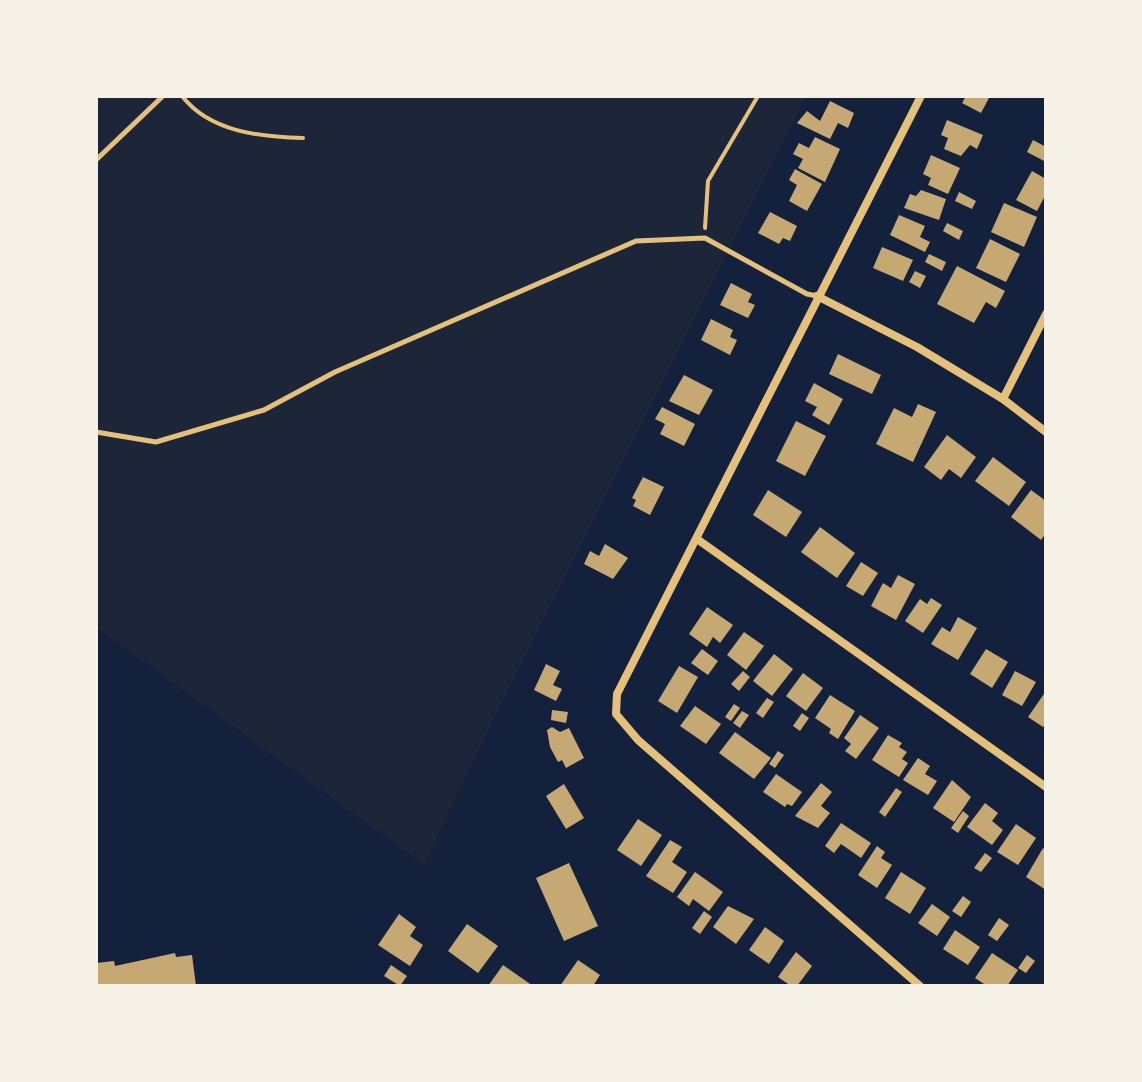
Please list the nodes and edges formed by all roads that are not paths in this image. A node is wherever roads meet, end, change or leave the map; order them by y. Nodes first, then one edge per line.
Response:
1 (163, 96) edge
2 (921, 96) edge
3 (96, 160) edge
4 (817, 296) junction
5 (1046, 314) edge
6 (1003, 399) junction
7 (96, 432) edge
8 (1046, 432) edge
9 (697, 539) junction
10 (1046, 787) edge
11 (920, 986) edge

1 - 3 lane
2 - 4 street
4 - 6 street
4 - 7 lane
4 - 9 street
5 - 6 street
6 - 8 street
9 - 10 street
9 - 11 street

